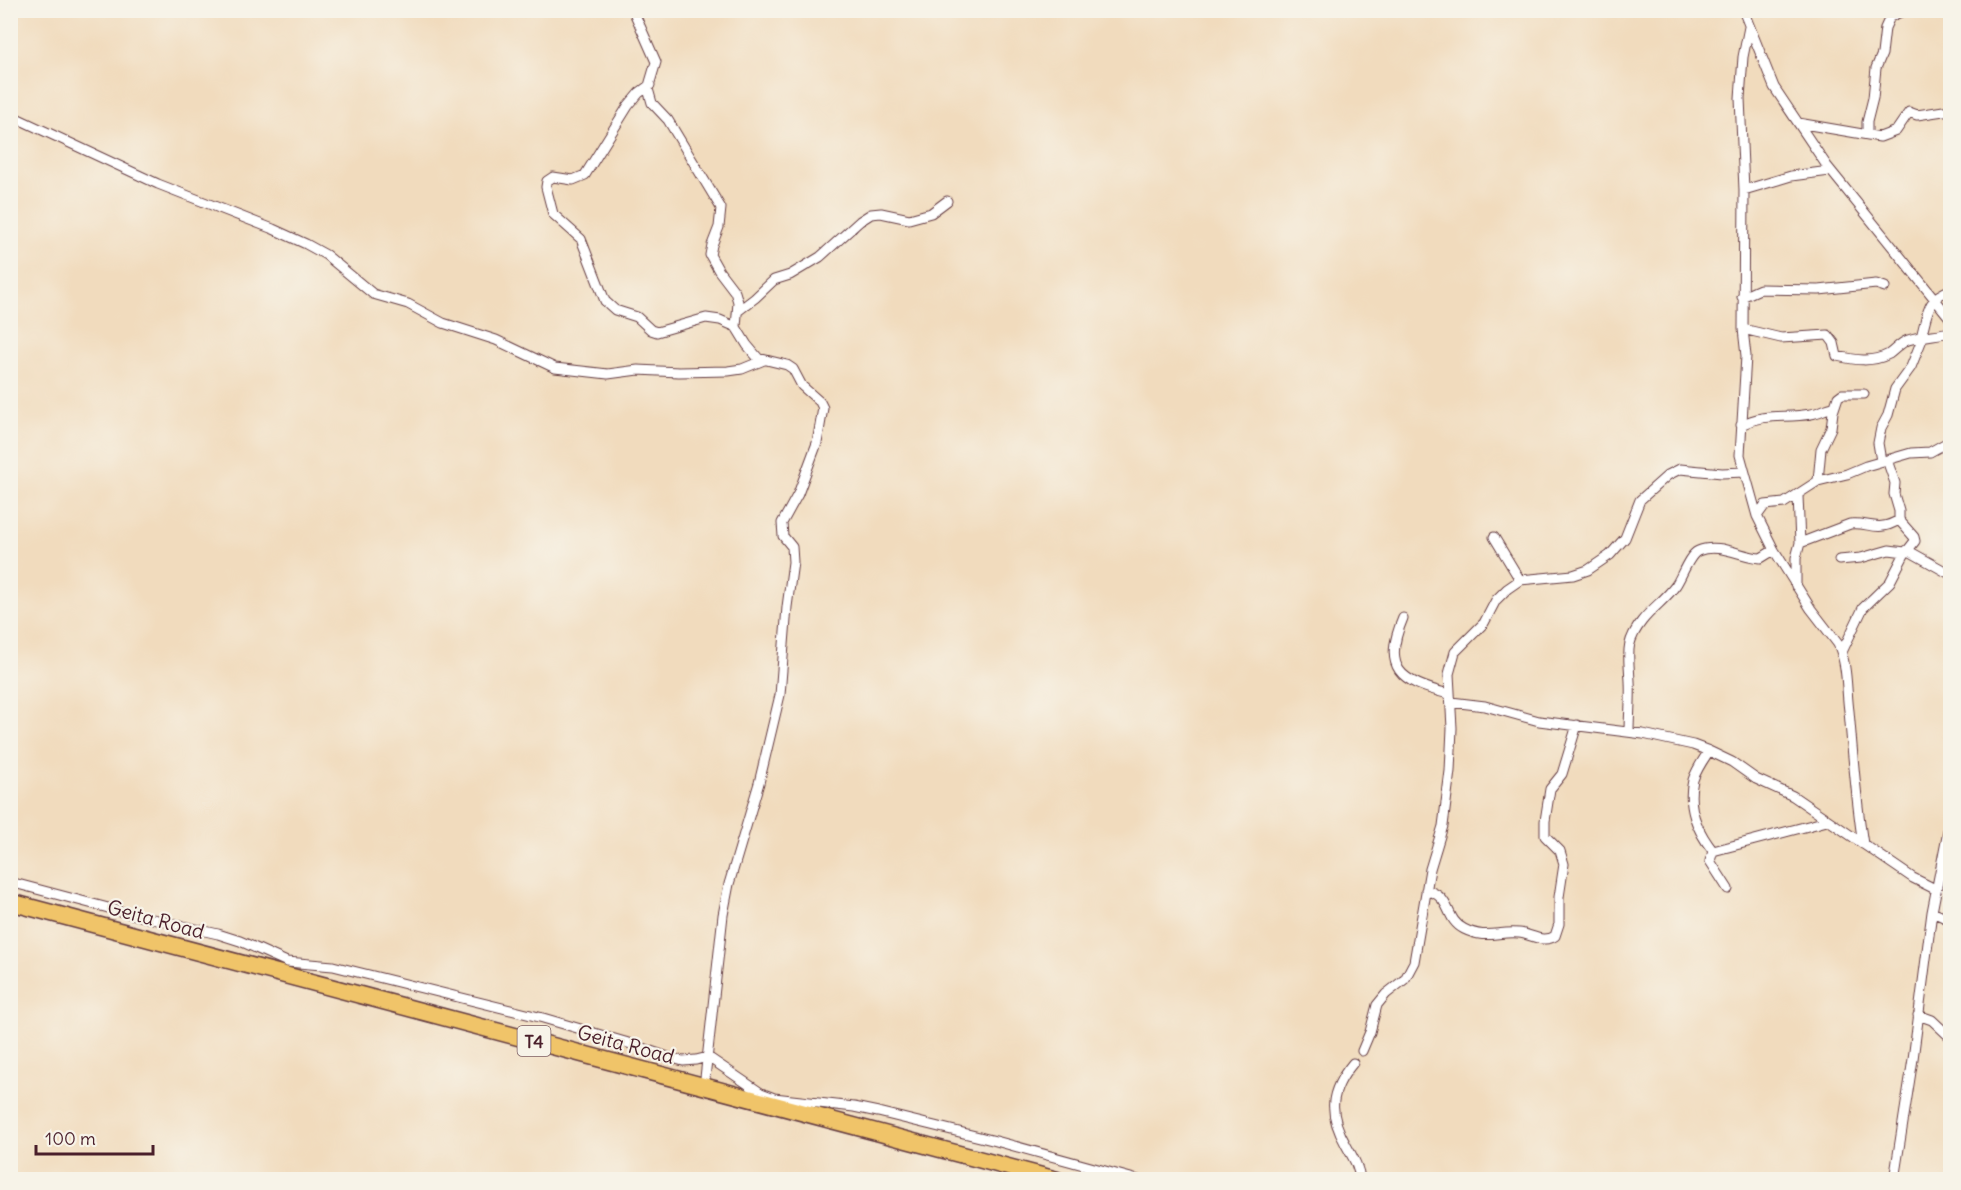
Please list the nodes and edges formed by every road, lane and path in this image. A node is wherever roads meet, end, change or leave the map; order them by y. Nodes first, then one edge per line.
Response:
1 (633, 10) edge
2 (1743, 10) edge
3 (1905, 10) edge
4 (1749, 27) junction
5 (650, 85) junction
6 (1950, 110) edge
7 (10, 115) edge
8 (1798, 123) junction
9 (1867, 134) junction
10 (1830, 171) junction
11 (1744, 190) junction
12 (947, 201) dead end
13 (1886, 287) dead end
14 (1950, 290) edge
15 (1743, 297) junction
16 (1934, 299) junction
17 (738, 311) junction
18 (1950, 318) edge
19 (736, 327) junction
20 (1743, 329) junction
21 (1950, 332) edge
22 (1922, 337) junction
23 (764, 360) junction
24 (1864, 394) dead end
25 (1834, 407) junction
26 (1741, 425) junction
27 (1950, 441) edge
28 (1884, 461) junction
29 (1744, 472) junction
30 (1818, 481) junction
31 (1798, 496) junction
32 (1757, 516) junction
33 (1899, 520) junction
34 (1494, 537) dead end
35 (1800, 543) junction
36 (1774, 550) junction
37 (1906, 551) junction
38 (1839, 560) dead end
39 (1950, 574) edge
40 (1520, 579) junction
41 (1797, 589) junction
42 (1402, 618) dead end
43 (1842, 652) junction
44 (1450, 698) junction
45 (1577, 725) junction
46 (1629, 732) junction
47 (1708, 751) junction
48 (1950, 820) edge
49 (1827, 821) junction
50 (1863, 844) junction
51 (1713, 851) junction
52 (10, 882) edge
53 (1728, 889) dead end
54 (1935, 889) junction
55 (1426, 890) junction
56 (10, 902) edge
57 (1932, 912) junction
58 (1950, 920) edge
59 (1918, 1015) junction
60 (1950, 1037) edge
61 (1362, 1051) dead end
62 (708, 1057) junction
63 (1353, 1063) dead end
64 (704, 1087) junction
65 (1057, 1179) edge
66 (1137, 1179) edge
67 (1360, 1179) edge
68 (1894, 1179) edge

1 - 5 street
2 - 4 street
3 - 9 street
4 - 8 street
4 - 11 street
5 - 17 street
5 - 19 street
6 - 9 street
7 - 23 street
8 - 9 street
8 - 10 street
10 - 11 street
10 - 16 street
11 - 15 street
12 - 17 street
13 - 15 street
14 - 16 street
15 - 20 street
16 - 18 street
16 - 22 street
17 - 19 street
19 - 23 street
20 - 22 street
20 - 26 street
21 - 22 street
22 - 28 street
23 - 62 street
24 - 25 street
25 - 26 street
25 - 30 street
26 - 29 street
27 - 28 street
28 - 30 street
28 - 33 street
29 - 32 street
29 - 40 street
30 - 31 street
31 - 32 street
31 - 35 street
32 - 36 street
33 - 35 street
33 - 37 street
34 - 40 street
35 - 41 street
36 - 41 street
36 - 46 street
37 - 38 street
37 - 39 street
37 - 43 street
40 - 44 street
41 - 43 street
42 - 44 street
43 - 50 street
44 - 45 street
44 - 55 street
45 - 46 street
45 - 55 street
46 - 47 street
47 - 49 street
47 - 51 street
48 - 54 street
49 - 50 street
49 - 51 street
50 - 54 street
51 - 53 street
52 - 62 street
54 - 57 street
55 - 61 street
56 - 64 highway, Geita Road / T4
57 - 58 street
57 - 59 street
59 - 60 street
59 - 68 street
62 - 64 street
62 - 66 street
63 - 67 street
64 - 65 highway, Geita Road / T4

